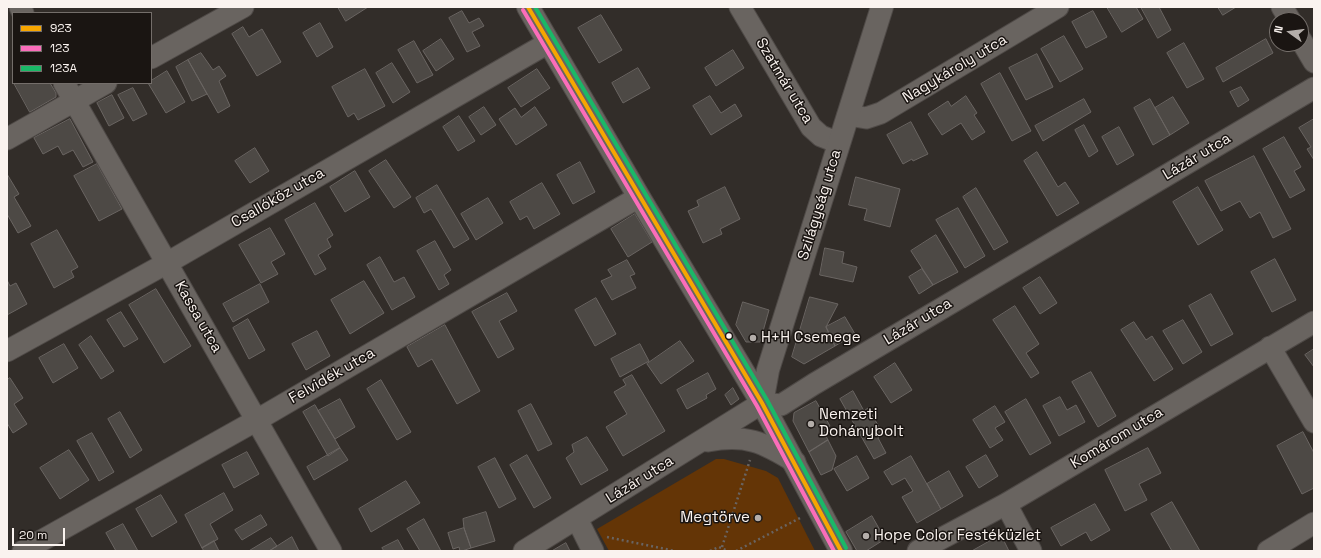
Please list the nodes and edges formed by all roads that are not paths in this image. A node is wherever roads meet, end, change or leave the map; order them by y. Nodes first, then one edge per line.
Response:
1 (243, 7) edge
2 (528, 7) edge
3 (740, 7) edge
4 (882, 7) edge
5 (1058, 7) edge
6 (548, 43) junction
7 (1308, 52) edge
8 (152, 57) edge
9 (1314, 62) edge
10 (102, 84) edge
11 (1314, 88) edge
12 (70, 92) edge
13 (848, 115) junction
14 (7, 139) edge
15 (839, 143) junction
16 (639, 198) junction
17 (167, 263) junction
18 (1314, 322) edge
19 (1270, 346) junction
20 (7, 351) edge
21 (773, 353) junction
22 (738, 362) junction
23 (762, 403) junction
24 (257, 420) junction
25 (1314, 422) edge
26 (702, 442) junction
27 (794, 462) junction
28 (1006, 504) junction
29 (577, 519) junction
30 (1314, 523) edge
31 (598, 544) edge
32 (23, 551) edge
33 (331, 551) edge
34 (524, 551) edge
35 (841, 551) edge
36 (918, 551) edge
37 (1031, 551) edge
38 (1268, 551) edge

1 - 8 street
2 - 6 street
3 - 15 street, Szatmár utca
4 - 13 street, Szilágyság utca
5 - 13 street, Nagykároly utca
6 - 16 street
6 - 17 street, Csallóköz utca
7 - 9 street
10 - 12 street
11 - 23 street, Lázár utca
12 - 14 street
12 - 17 street, Kassa utca
13 - 15 street, Szilágyság utca
15 - 21 street, Szilágyság utca
16 - 22 street
16 - 24 street, Felvidék utca
17 - 20 street, Csallóköz utca
17 - 24 street, Kassa utca
18 - 19 street, Komárom utca
19 - 25 street
19 - 28 street, Komárom utca
21 - 22 street
21 - 23 street, Szilágyság utca
22 - 23 street
23 - 26 street, Lázár utca
23 - 27 street
24 - 32 street, Felvidék utca
24 - 33 street, Kassa utca
26 - 27 street
26 - 29 street, Lázár utca
27 - 35 street
28 - 36 street, Komárom utca
28 - 37 street
29 - 31 street
29 - 34 street, Lázár utca
30 - 38 street

